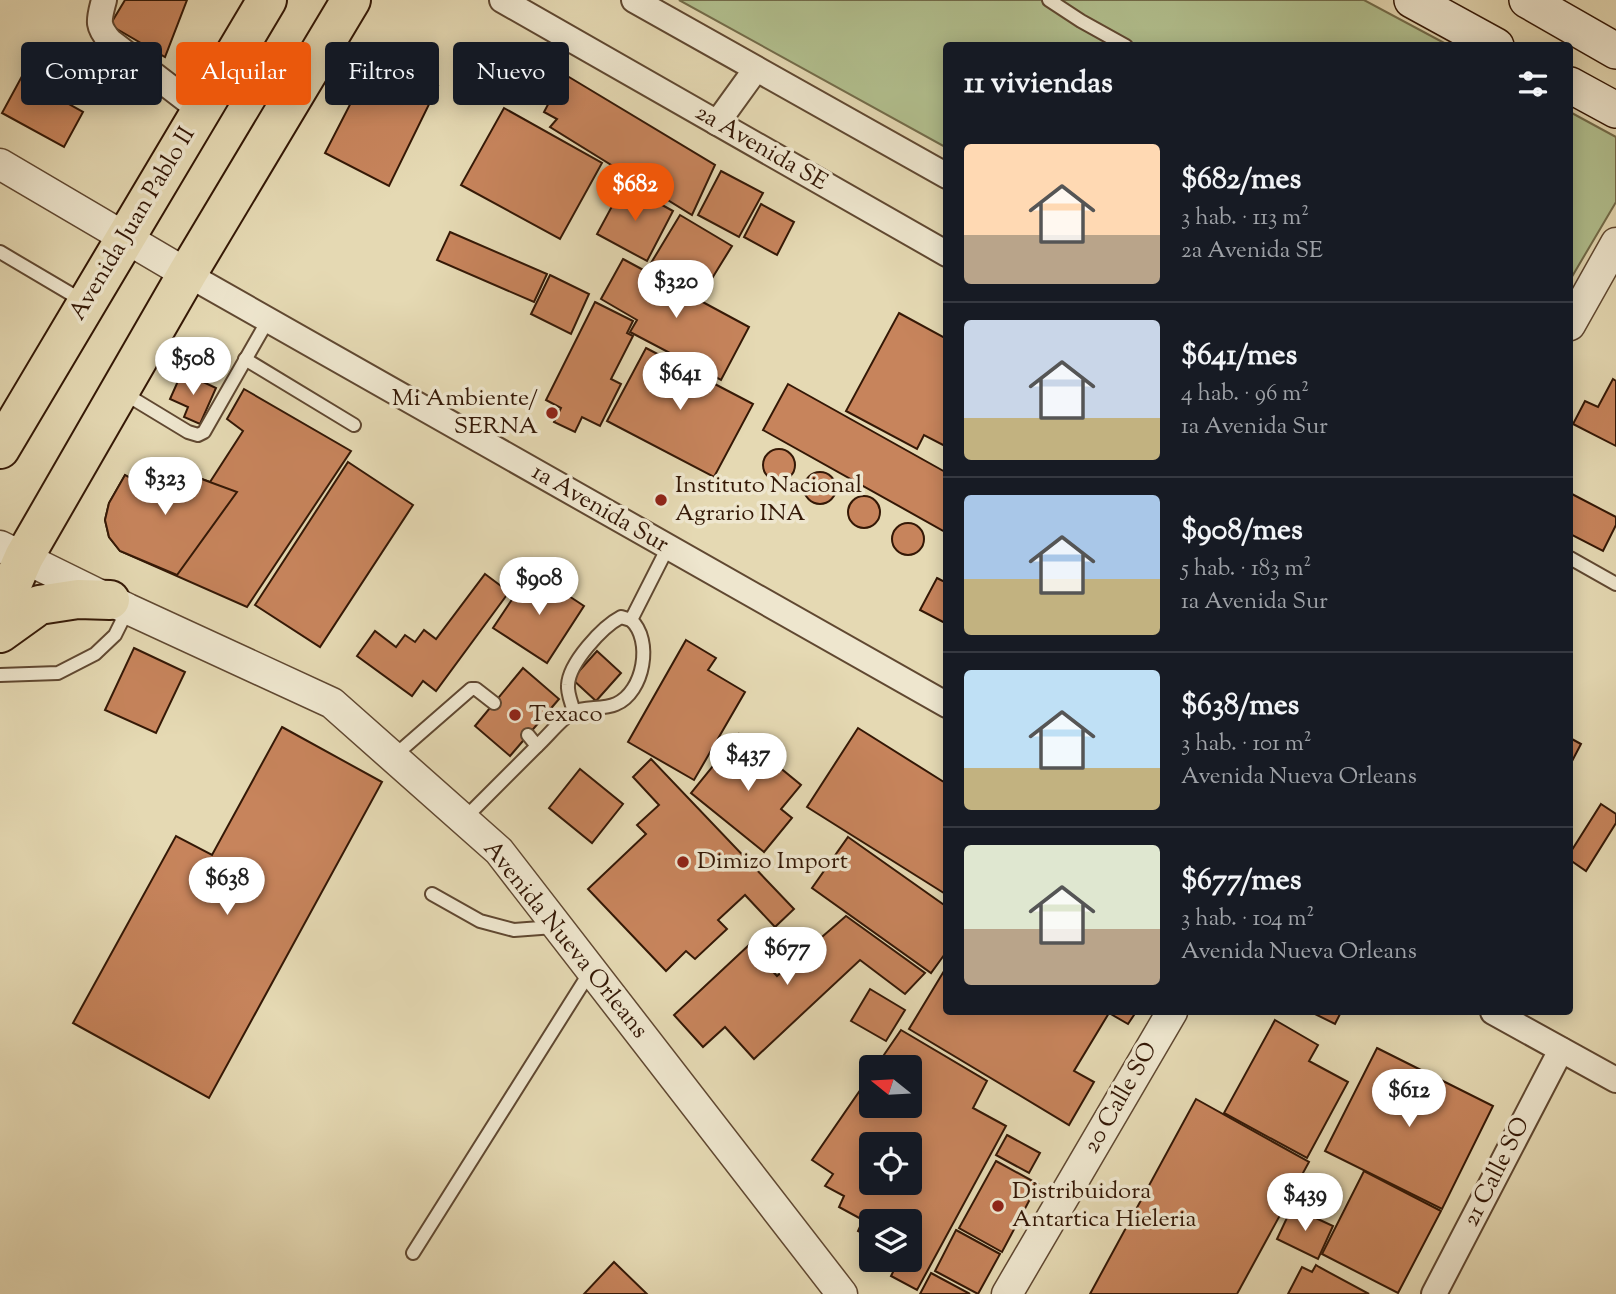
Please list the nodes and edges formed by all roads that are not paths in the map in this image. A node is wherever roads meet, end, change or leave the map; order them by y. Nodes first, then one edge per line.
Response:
1 (104, 0) edge
2 (267, 0) edge
3 (351, 0) edge
4 (502, 0) edge
5 (634, 0) edge
6 (1049, 0) edge
7 (1412, 0) edge
8 (1527, 0) edge
9 (535, 8) edge
10 (1119, 42) edge
11 (1489, 42) edge
12 (1616, 51) edge
13 (756, 69) junction
14 (1573, 87) edge
15 (1616, 110) edge
16 (201, 111) junction
17 (717, 123) junction
18 (0, 164) edge
19 (943, 174) edge
20 (126, 237) junction
21 (1616, 243) edge
22 (0, 252) edge
23 (943, 252) edge
24 (187, 274) junction
25 (86, 303) junction
26 (268, 320) junction
27 (1573, 320) edge
28 (244, 359) junction
29 (120, 390) junction
30 (354, 425) dead end
31 (0, 449) edge
32 (668, 547) junction
33 (12, 551) edge
34 (1573, 560) edge
35 (1616, 584) edge
36 (119, 604) junction
37 (0, 612) edge
38 (631, 620) junction
39 (0, 633) edge
40 (0, 676) edge
41 (494, 703) dead end
42 (943, 703) edge
43 (574, 712) junction
44 (393, 757) junction
45 (464, 819) junction
46 (432, 894) dead end
47 (558, 927) junction
48 (592, 971) junction
49 (1170, 1015) edge
50 (1499, 1015) edge
51 (1561, 1049) junction
52 (1616, 1080) edge
53 (413, 1253) dead end
54 (842, 1294) edge
55 (1007, 1294) edge
56 (1434, 1294) edge

1 - 16 street
2 - 16 highway, Avenida Juan Pablo II
3 - 24 highway
4 - 9 street, 2a Avenida SE
5 - 13 street
6 - 10 lane
7 - 11 main road
8 - 12 main road
9 - 17 street, 2a Avenida SE
13 - 17 street
13 - 19 street
14 - 15 main road
16 - 20 highway, Avenida Juan Pablo II
17 - 23 street, 2a Avenida SE
18 - 20 street, 1a Avenida Sur
20 - 24 street, 1a Avenida Sur
20 - 25 highway, Avenida Juan Pablo II
21 - 27 street
22 - 25 lane
24 - 26 street, 1a Avenida Sur
24 - 29 highway
25 - 31 highway, Avenida Juan Pablo II
26 - 28 lane
26 - 32 street, 1a Avenida Sur
28 - 29 lane
28 - 30 lane
29 - 33 highway
32 - 38 lane
32 - 42 street, 1a Avenida Sur
33 - 36 street, Avenida Nueva Orleans
33 - 37 highway
34 - 35 lane
36 - 39 highway
36 - 40 lane
36 - 44 street, Avenida Nueva Orleans
38 - 43 lane
38 - 43 lane
41 - 44 lane
43 - 45 lane
44 - 45 street, Avenida Nueva Orleans
45 - 47 street, Avenida Nueva Orleans
46 - 47 lane
47 - 48 street, Avenida Nueva Orleans
48 - 53 lane
48 - 54 street, Avenida Nueva Orleans
49 - 55 street, 20 Calle SO
50 - 51 street
51 - 52 street
51 - 56 street, 21 Calle SO

